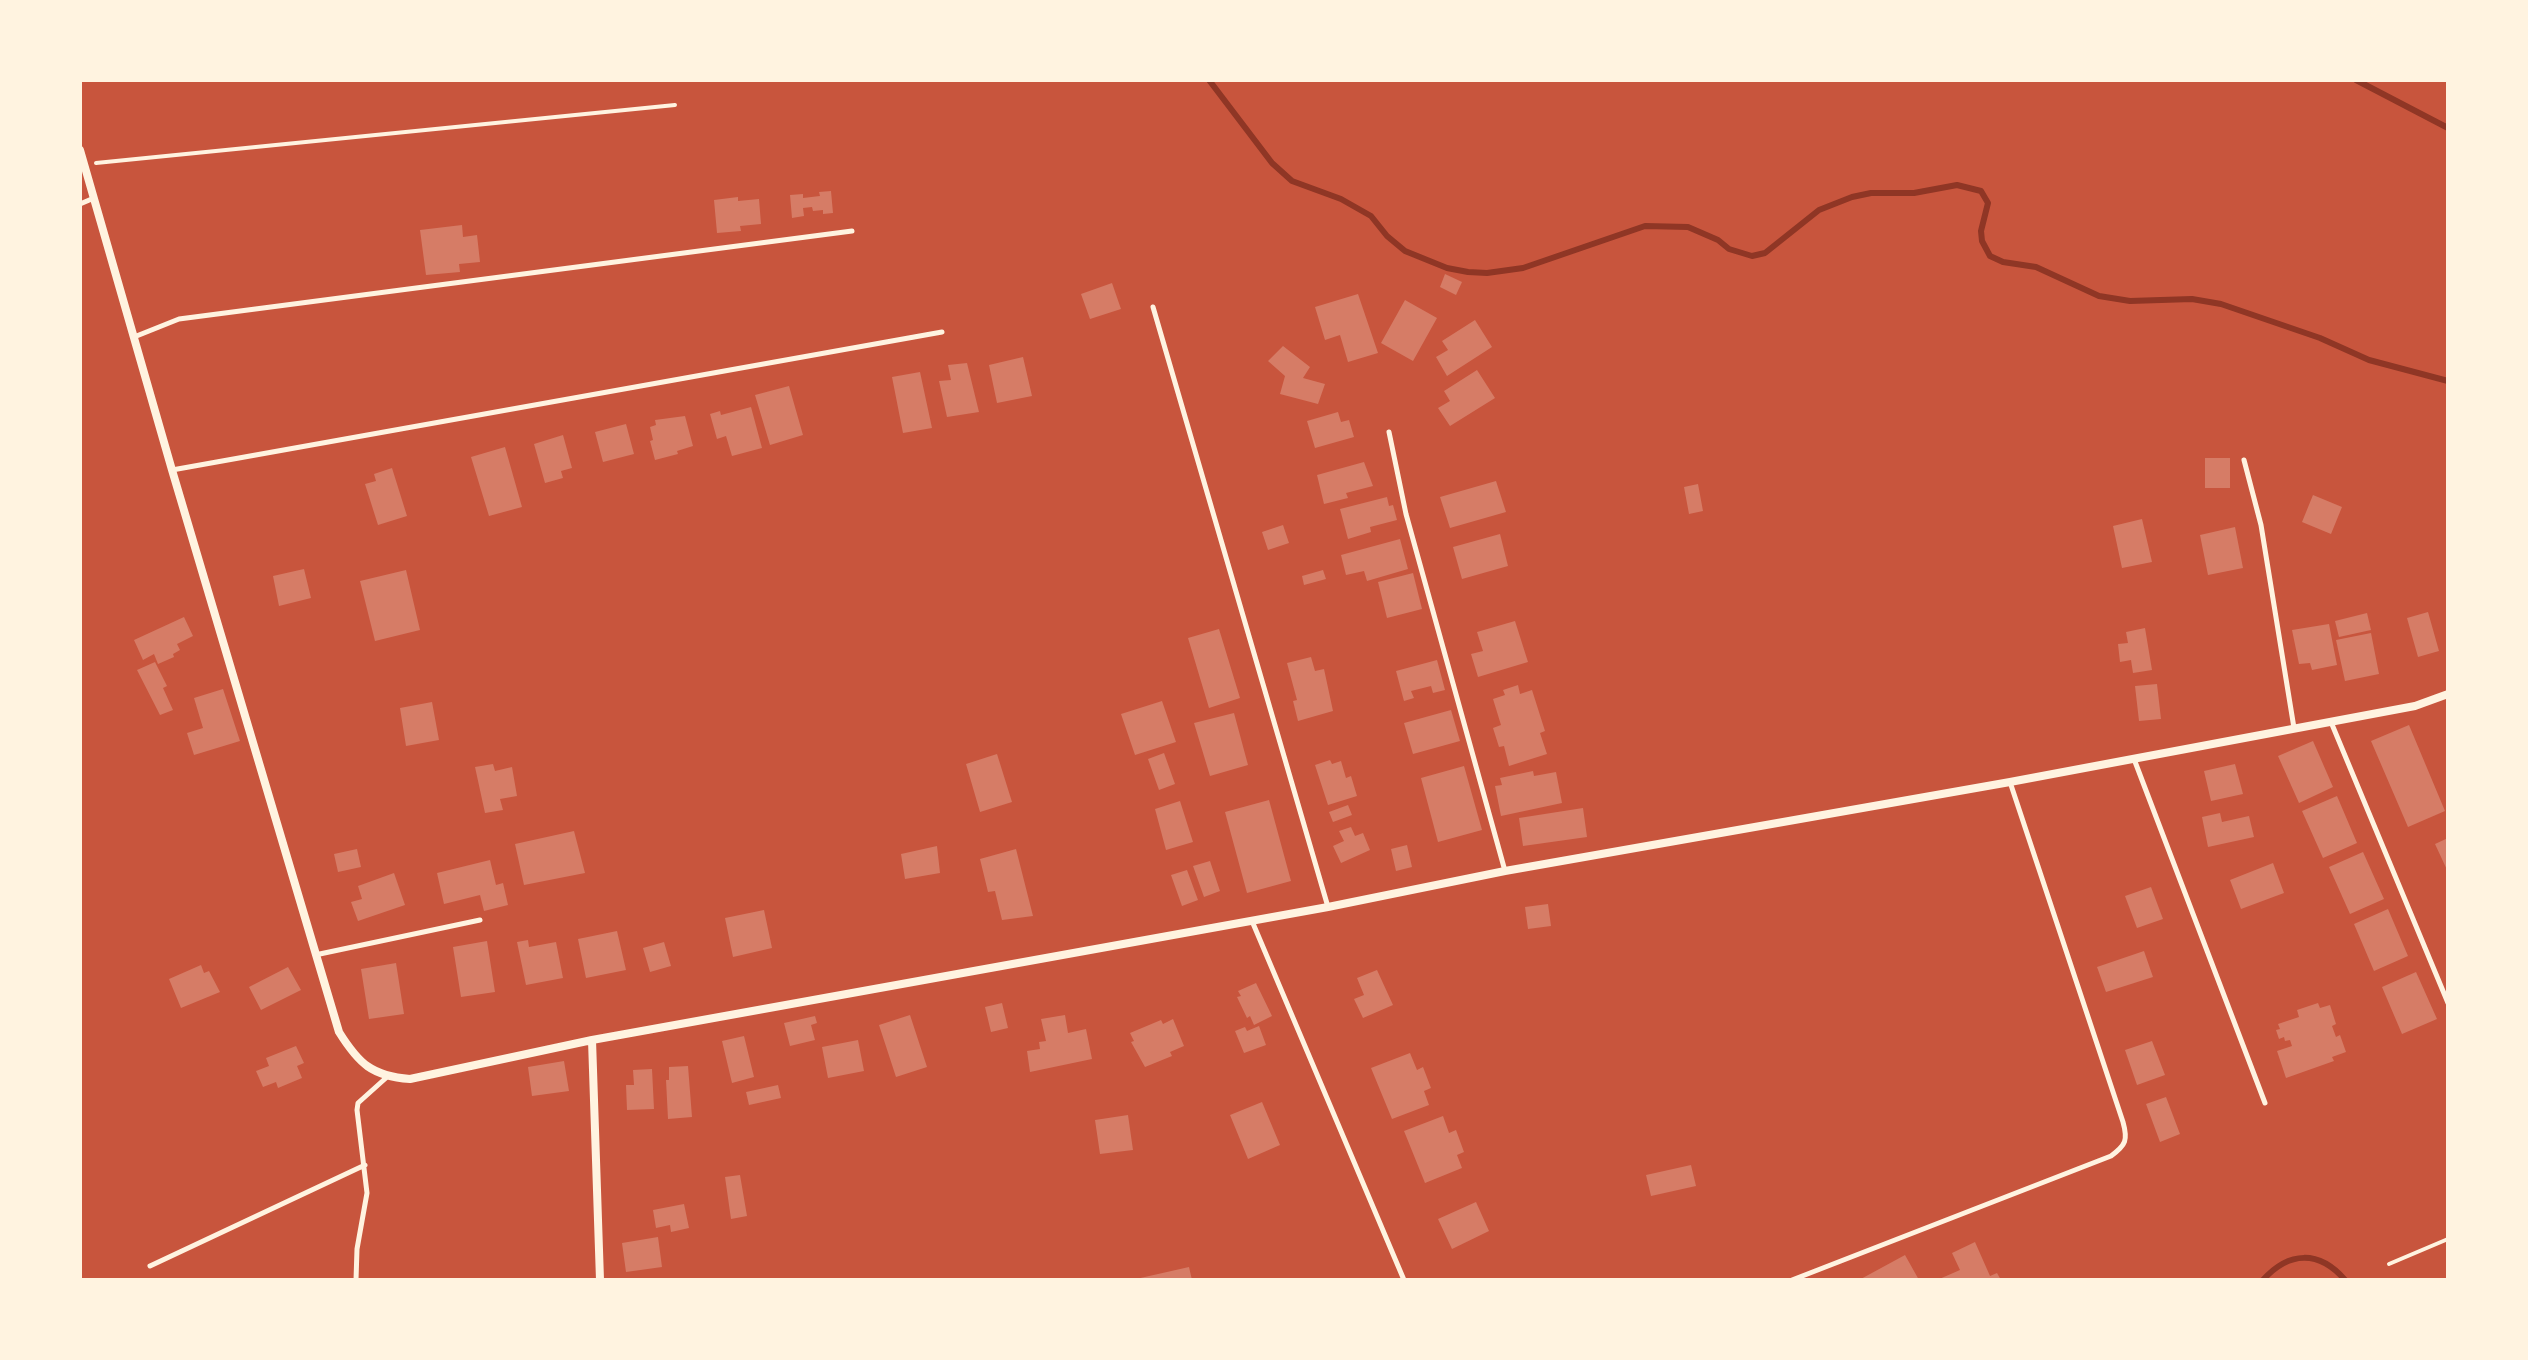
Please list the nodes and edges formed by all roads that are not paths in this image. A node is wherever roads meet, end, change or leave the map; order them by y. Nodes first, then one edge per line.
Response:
1 (80, 150) edge
2 (94, 198) junction
3 (80, 204) edge
4 (852, 231) dead end
5 (1153, 307) dead end
6 (942, 332) dead end
7 (134, 337) junction
8 (1389, 432) dead end
9 (2244, 460) dead end
10 (172, 470) junction
11 (2448, 694) edge
12 (2331, 722) junction
13 (2294, 729) junction
14 (2134, 759) junction
15 (2010, 782) junction
16 (1505, 871) junction
17 (1328, 907) junction
18 (480, 920) dead end
19 (1252, 921) junction
20 (314, 955) junction
21 (2448, 1003) edge
22 (592, 1040) junction
23 (387, 1077) junction
24 (2265, 1103) dead end
25 (365, 1165) junction
26 (150, 1266) dead end
27 (356, 1280) edge
28 (600, 1280) edge
29 (1404, 1280) edge
30 (1792, 1280) edge

1 - 2 street
2 - 3 lane
2 - 7 street
4 - 7 lane
5 - 17 lane
6 - 10 lane
7 - 10 street
8 - 16 lane
9 - 13 lane
10 - 20 street
11 - 12 street
12 - 13 street
12 - 21 lane
13 - 14 street
14 - 15 street
14 - 24 lane
15 - 16 street
15 - 30 lane
16 - 17 street
17 - 19 street
18 - 20 lane
19 - 22 street
19 - 29 lane
20 - 23 street
22 - 23 street
22 - 28 street
23 - 25 lane
25 - 26 lane
25 - 27 lane

